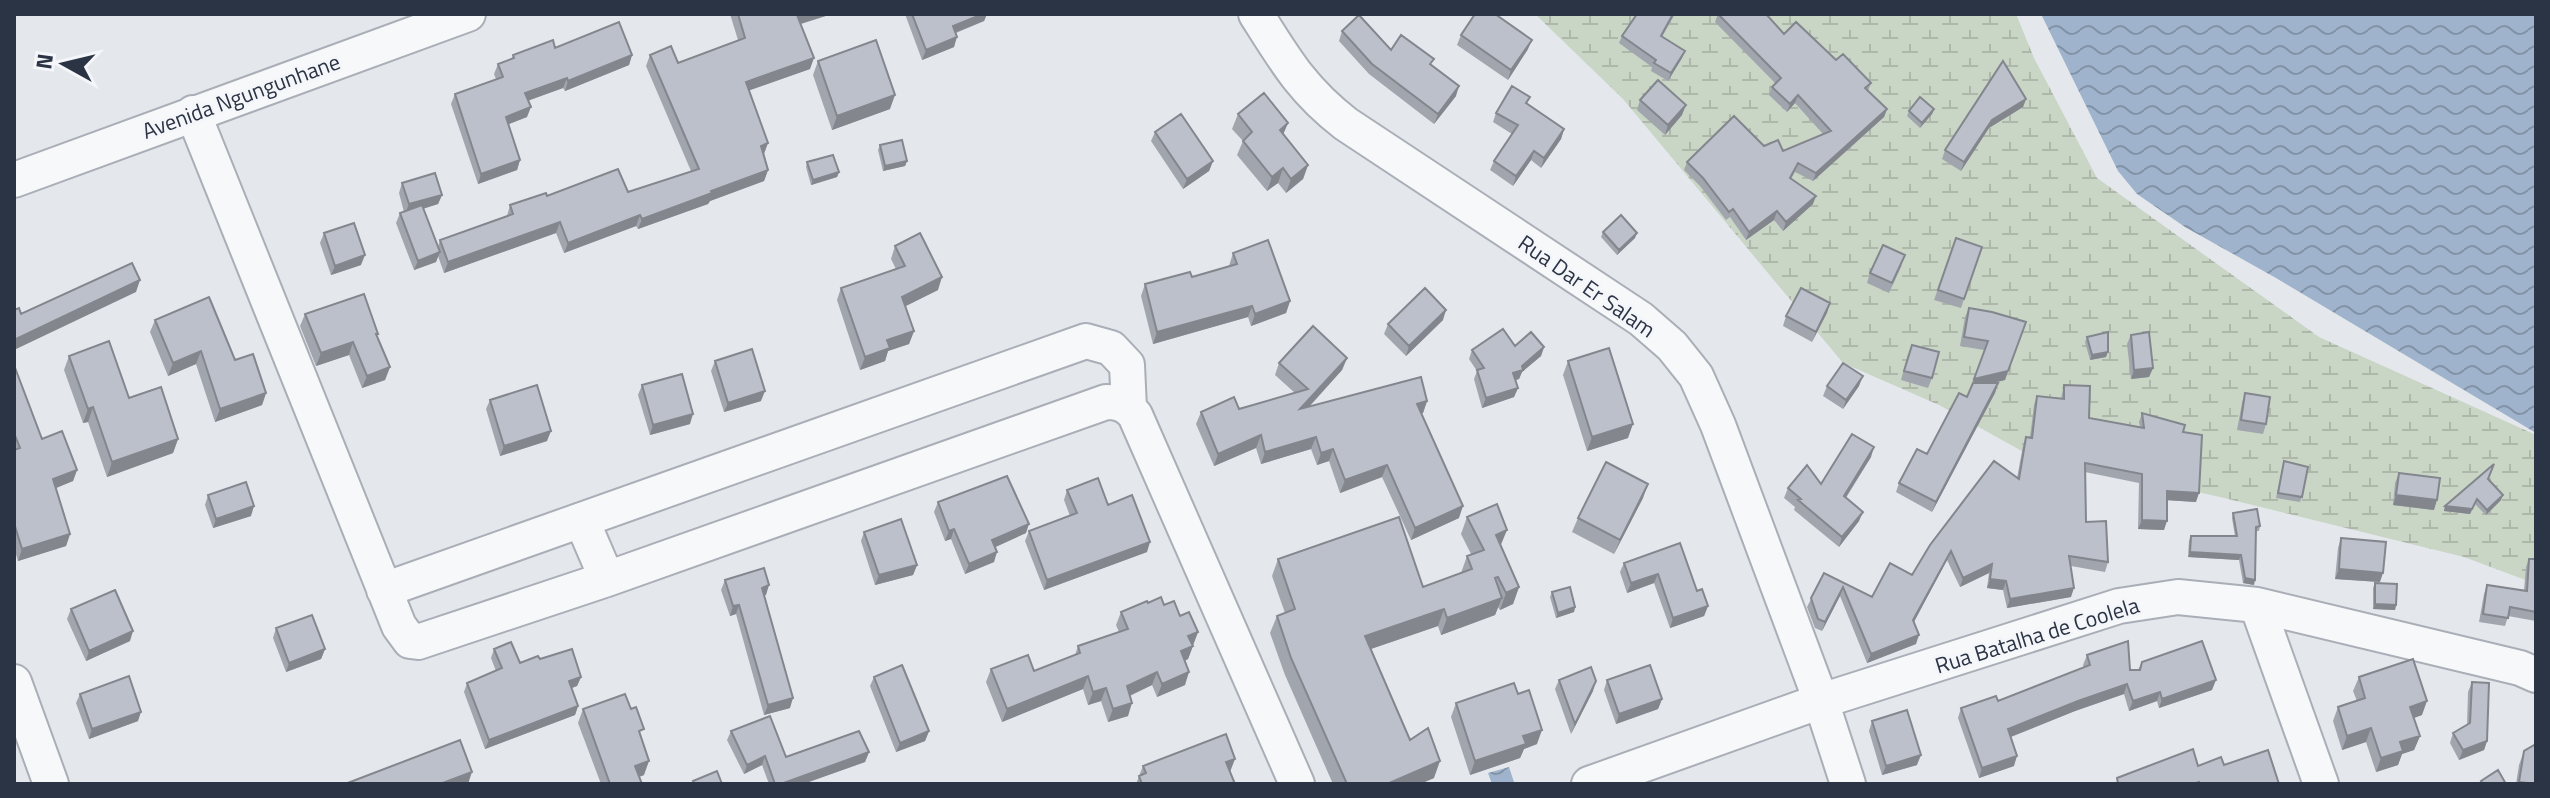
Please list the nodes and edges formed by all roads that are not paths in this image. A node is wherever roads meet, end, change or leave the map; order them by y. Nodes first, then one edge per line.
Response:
1 (468, 14) edge
2 (1256, 14) edge
3 (193, 113) junction
4 (14, 180) edge
5 (1129, 409) junction
6 (582, 521) junction
7 (607, 579) junction
8 (384, 590) junction
9 (2257, 605) junction
10 (2536, 675) edge
11 (14, 682) edge
12 (1821, 701) junction
13 (51, 784) edge
14 (1297, 784) edge
15 (1589, 784) edge
16 (1848, 784) edge
17 (2321, 784) edge

1 - 3 street, Avenida Ngungunhane
2 - 12 street, Rua Dar Er Salam
3 - 4 street, Avenida Ngungunhane
3 - 8 street
5 - 6 street
5 - 7 street
5 - 14 street
6 - 7 street
6 - 8 street
7 - 8 street
9 - 10 street, Rua Batalha de Coolela
9 - 12 street, Rua Batalha de Coolela
9 - 17 street
11 - 13 street
12 - 15 street, Rua Batalha de Coolela
12 - 16 street, Rua Dar Er Salam

